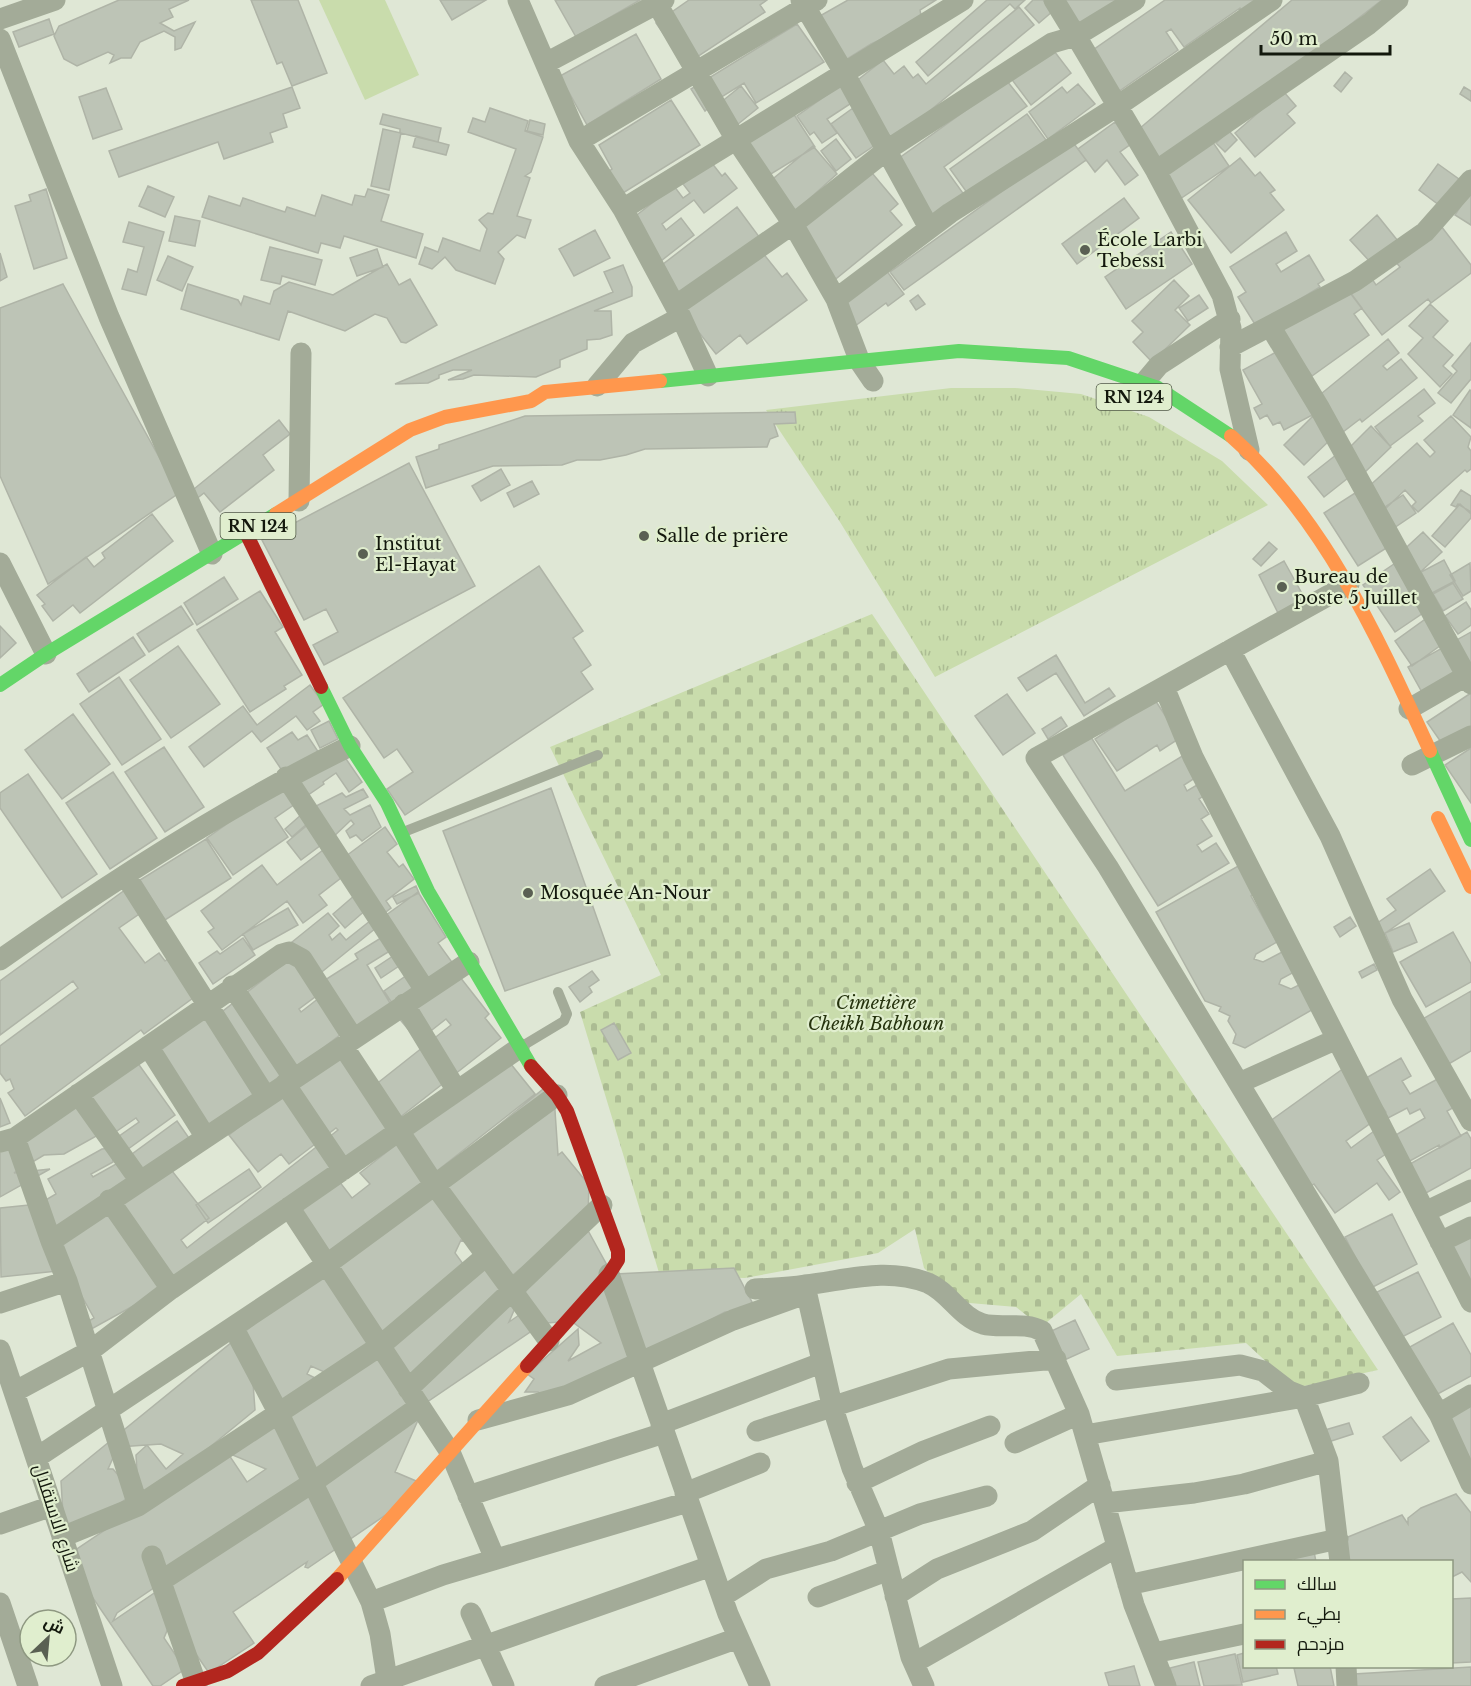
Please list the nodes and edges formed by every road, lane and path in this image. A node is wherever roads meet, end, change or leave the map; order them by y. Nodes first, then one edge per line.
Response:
1 (55, 0) edge
2 (518, 0) edge
3 (963, 0) edge
4 (1054, 0) edge
5 (1135, 0) edge
6 (1272, 0) edge
7 (1398, 0) edge
8 (661, 2) edge
9 (807, 2) edge
10 (0, 19) edge
11 (1076, 36) junction
12 (0, 39) edge
13 (546, 63) junction
14 (843, 71) junction
15 (696, 73) junction
16 (1116, 106) junction
17 (735, 138) junction
18 (579, 141) junction
19 (887, 150) junction
20 (1156, 171) junction
21 (1471, 180) edge
22 (622, 209) junction
23 (793, 224) junction
24 (929, 228) junction
25 (836, 298) junction
26 (678, 312) junction
27 (1230, 319) junction
28 (1270, 326) junction
29 (1230, 347) junction
30 (301, 353) dead end
31 (708, 376) junction
32 (869, 376) junction
33 (597, 387) junction
34 (1135, 393) junction
35 (531, 401) junction
36 (571, 404) dead end
37 (1249, 451) junction
38 (299, 501) junction
39 (246, 533) junction
40 (212, 554) junction
41 (0, 563) edge
42 (1337, 593) junction
43 (1230, 650) junction
44 (46, 654) junction
45 (1469, 677) edge
46 (0, 685) edge
47 (1164, 687) junction
48 (1409, 709) junction
49 (1471, 735) edge
50 (350, 746) junction
51 (598, 755) dead end
52 (1417, 763) junction
53 (286, 777) junction
54 (1432, 806) dead end
55 (401, 833) junction
56 (1471, 840) edge
57 (125, 875) junction
58 (1471, 887) edge
59 (0, 960) edge
60 (469, 962) junction
61 (232, 986) junction
62 (425, 990) junction
63 (558, 992) dead end
64 (404, 1004) junction
65 (207, 1006) junction
66 (1337, 1039) junction
67 (348, 1042) junction
68 (148, 1046) junction
69 (519, 1048) junction
70 (289, 1082) junction
71 (1239, 1083) junction
72 (457, 1091) junction
73 (78, 1094) junction
74 (556, 1095) junction
75 (266, 1097) junction
76 (1471, 1121) edge
77 (399, 1131) junction
78 (205, 1136) junction
79 (8, 1140) edge
80 (343, 1170) junction
81 (140, 1181) junction
82 (434, 1184) junction
83 (1471, 1190) edge
84 (109, 1200) junction
85 (602, 1205) junction
86 (289, 1207) junction
87 (1425, 1212) junction
88 (1471, 1227) edge
89 (51, 1241) junction
90 (1440, 1242) junction
91 (486, 1256) junction
92 (326, 1265) junction
93 (609, 1274) junction
94 (67, 1281) junction
95 (171, 1289) junction
96 (755, 1289) dead end
97 (805, 1290) junction
98 (511, 1292) junction
99 (1471, 1302) edge
100 (0, 1303) edge
101 (233, 1327) junction
102 (549, 1341) junction
103 (380, 1346) junction
104 (0, 1350) edge
105 (90, 1351) junction
106 (1056, 1359) junction
107 (640, 1362) junction
108 (821, 1363) junction
109 (1116, 1380) dead end
110 (1359, 1383) dead end
111 (14, 1392) junction
112 (1471, 1395) edge
113 (1304, 1396) junction
114 (414, 1398) junction
115 (832, 1405) junction
116 (108, 1410) junction
117 (278, 1412) junction
118 (1439, 1413) junction
119 (1079, 1414) junction
120 (478, 1420) junction
121 (990, 1426) dead end
122 (662, 1429) junction
123 (757, 1431) dead end
124 (1085, 1435) junction
125 (1015, 1443) dead end
126 (450, 1452) junction
127 (36, 1458) junction
128 (1328, 1461) junction
129 (760, 1463) dead end
130 (312, 1483) junction
131 (857, 1483) junction
132 (1471, 1484) edge
133 (1102, 1494) junction
134 (468, 1496) junction
135 (987, 1496) dead end
136 (686, 1498) junction
137 (52, 1506) junction
138 (138, 1506) junction
139 (0, 1524) edge
140 (879, 1531) junction
141 (62, 1537) junction
142 (1338, 1539) junction
143 (1117, 1547) junction
144 (152, 1557) dead end
145 (495, 1559) junction
146 (1340, 1560) edge
147 (351, 1563) junction
148 (711, 1566) junction
149 (889, 1570) junction
150 (161, 1581) junction
151 (1128, 1585) junction
152 (896, 1596) junction
153 (722, 1597) junction
154 (818, 1597) dead end
155 (371, 1602) junction
156 (0, 1603) edge
157 (471, 1613) dead end
158 (1243, 1634) edge
159 (738, 1638) junction
160 (486, 1646) junction
161 (1154, 1653) junction
162 (914, 1663) junction
163 (1346, 1668) edge
164 (192, 1685) edge
165 (382, 1685) edge
166 (28, 1686) edge
167 (112, 1686) edge
168 (504, 1686) edge
169 (605, 1686) edge
170 (760, 1686) edge
171 (924, 1686) edge
172 (1166, 1686) edge
173 (1347, 1686) edge

1 - 10 street
2 - 13 street
3 - 14 street
4 - 11 street
5 - 11 street
6 - 16 street
7 - 20 street
8 - 13 street
8 - 15 street
9 - 14 street
9 - 15 street
11 - 16 street
11 - 19 street
12 - 40 street
13 - 18 street
14 - 17 street
14 - 19 street
15 - 17 street
15 - 18 street
16 - 20 street
16 - 24 street
17 - 22 street
17 - 23 street
18 - 22 street
19 - 23 street
19 - 24 street
20 - 27 street
21 - 28 street
22 - 26 street
23 - 25 street
23 - 26 street
24 - 25 street
25 - 32 street
26 - 31 street
26 - 33 street
27 - 29 street
27 - 34 street
28 - 29 street
28 - 45 street
29 - 37 street
30 - 38 street
31 - 32 main road, RN 124
31 - 33 main road, RN 124
32 - 34 main road, RN 124
33 - 35 main road, RN 124
34 - 37 main road, RN 124
35 - 36 main road, RN 124
35 - 38 main road, RN 124
37 - 42 main road, RN 124
38 - 39 main road, RN 124
39 - 40 main road, RN 124
39 - 50 main road
40 - 44 main road, RN 124
41 - 44 street
42 - 43 street
42 - 48 main road, RN 124
43 - 47 street
43 - 76 street
44 - 46 main road, RN 124
45 - 48 street
47 - 66 street
47 - 71 street
48 - 52 main road, RN 124
49 - 52 street
50 - 53 street
50 - 55 main road
51 - 55 lane
52 - 56 main road, RN 124
53 - 57 street
53 - 62 street
54 - 58 main road
55 - 60 main road
57 - 59 street
57 - 65 street
60 - 62 street
60 - 69 main road
61 - 65 street
61 - 67 street
61 - 70 street
62 - 64 street
63 - 69 lane
64 - 67 street
64 - 72 street
65 - 68 street
65 - 75 street
66 - 71 street
66 - 87 street
67 - 70 street
67 - 77 street
68 - 73 street
68 - 78 street
69 - 72 street
69 - 74 main road
70 - 75 street
70 - 80 street
71 - 118 street
72 - 77 street
73 - 79 street
73 - 81 street
74 - 82 street
74 - 85 main road
75 - 78 street
77 - 80 street
77 - 82 street
78 - 81 street
79 - 89 street
80 - 86 street
81 - 84 street
82 - 91 street
82 - 92 street
83 - 87 street
84 - 89 street
84 - 95 street
85 - 93 main road
85 - 98 street
86 - 92 street
86 - 95 street
87 - 90 street
88 - 90 street
89 - 94 street
90 - 99 street
91 - 98 street
91 - 103 street
92 - 101 street
92 - 103 street
93 - 102 main road
93 - 107 street
94 - 100 street
94 - 105 street
95 - 105 street
96 - 97 street
97 - 106 street
97 - 107 street
97 - 108 street
98 - 102 street
98 - 114 street
101 - 116 street
101 - 117 street
102 - 120 main road
103 - 114 street
103 - 117 street
104 - 111 street, شارع الاستقلال
105 - 111 street
105 - 116 street
106 - 115 street
106 - 119 street
107 - 120 street
107 - 122 street
108 - 115 street
108 - 122 street
109 - 113 street
110 - 113 street
111 - 127 street, شارع الاستقلال
112 - 118 street
113 - 124 street
113 - 128 street
114 - 126 street
114 - 130 street
115 - 123 street
115 - 131 street
116 - 127 street
116 - 138 street
117 - 130 street
117 - 138 street
118 - 132 street
119 - 124 street
119 - 125 street
120 - 126 main road
121 - 131 street
122 - 134 street
122 - 136 street
124 - 133 street
126 - 134 street
126 - 147 main road
127 - 137 street, شارع الاستقلال
128 - 133 street
128 - 142 street
129 - 136 street
130 - 147 street
130 - 150 street
131 - 140 street
133 - 143 street
133 - 152 street
134 - 145 street
135 - 140 street
136 - 145 street
136 - 148 street
137 - 139 street
137 - 141 street, شارع الاستقلال
138 - 141 street
140 - 149 street
140 - 153 street
141 - 167 street, شارع الاستقلال
142 - 146 street
142 - 151 street
143 - 151 street
143 - 162 street
144 - 150 street
145 - 155 street
147 - 155 street
147 - 164 main road
148 - 153 street
148 - 160 street
149 - 152 street
149 - 154 street
150 - 164 street
151 - 161 street
152 - 162 street
153 - 159 street
155 - 165 street
156 - 166 street
157 - 160 street
158 - 161 street
159 - 169 street
159 - 170 street
160 - 165 street
160 - 168 street
161 - 172 street
162 - 171 street
163 - 173 street

